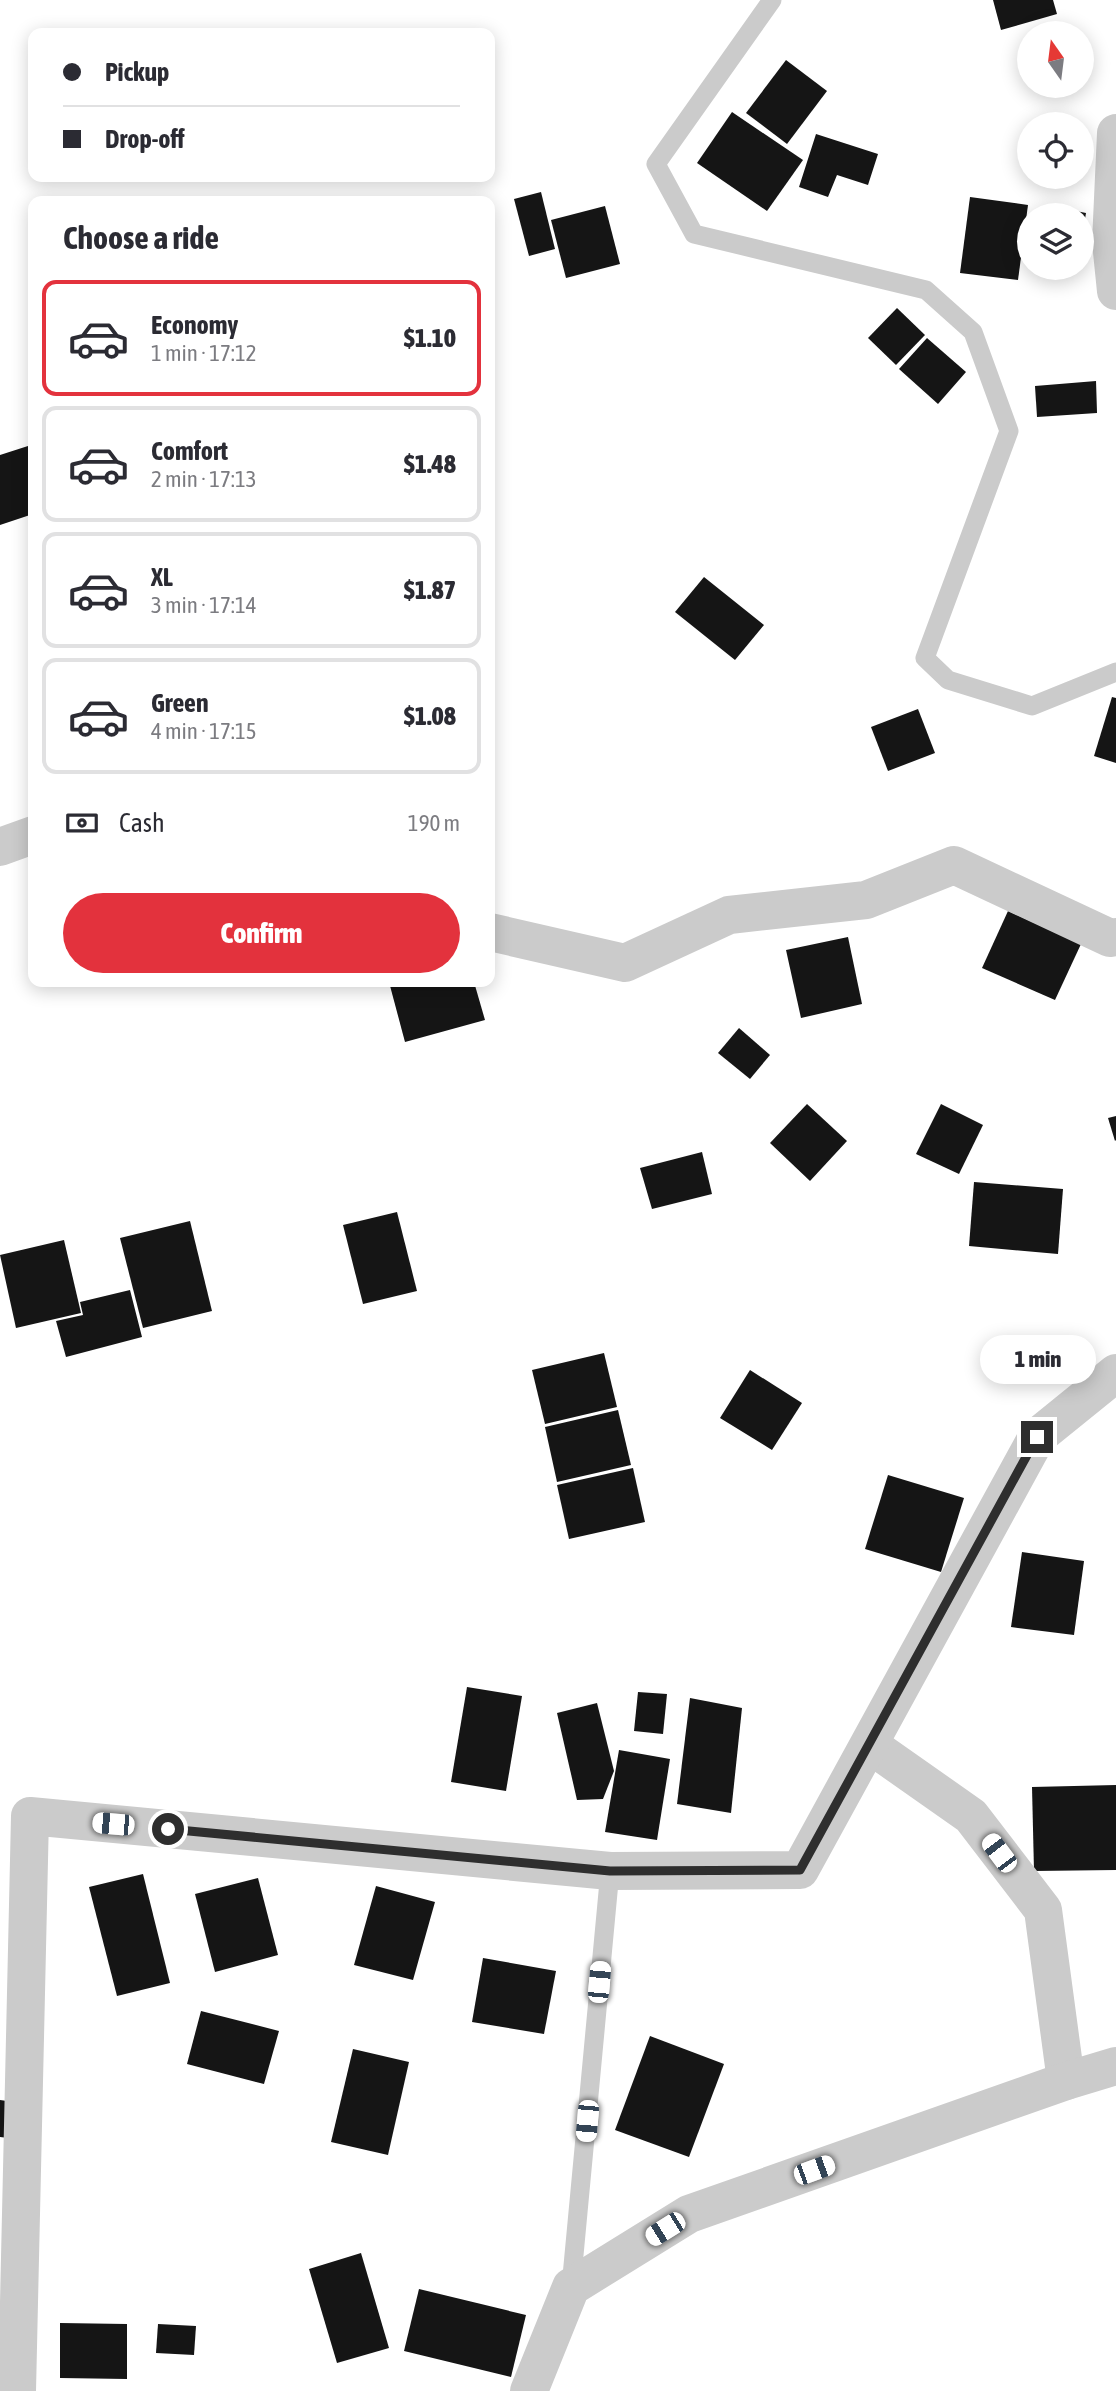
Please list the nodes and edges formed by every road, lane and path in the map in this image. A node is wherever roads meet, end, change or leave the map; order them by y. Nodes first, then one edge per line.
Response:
1 (772, 0) edge
2 (1116, 133) edge
3 (1116, 291) edge
4 (1116, 672) edge
5 (28, 837) edge
6 (0, 847) edge
7 (495, 933) edge
8 (1116, 937) edge
9 (1116, 1373) edge
10 (870, 1745) junction
11 (610, 1871) junction
12 (1116, 2066) edge
13 (1066, 2081) junction
14 (571, 2287) junction
15 (17, 2391) edge
16 (529, 2391) edge

1 - 4 lane
2 - 3 street
5 - 6 street
7 - 8 street
9 - 10 street
10 - 11 street
10 - 13 street
11 - 14 lane
11 - 15 street
12 - 13 street
13 - 14 street
14 - 16 street

